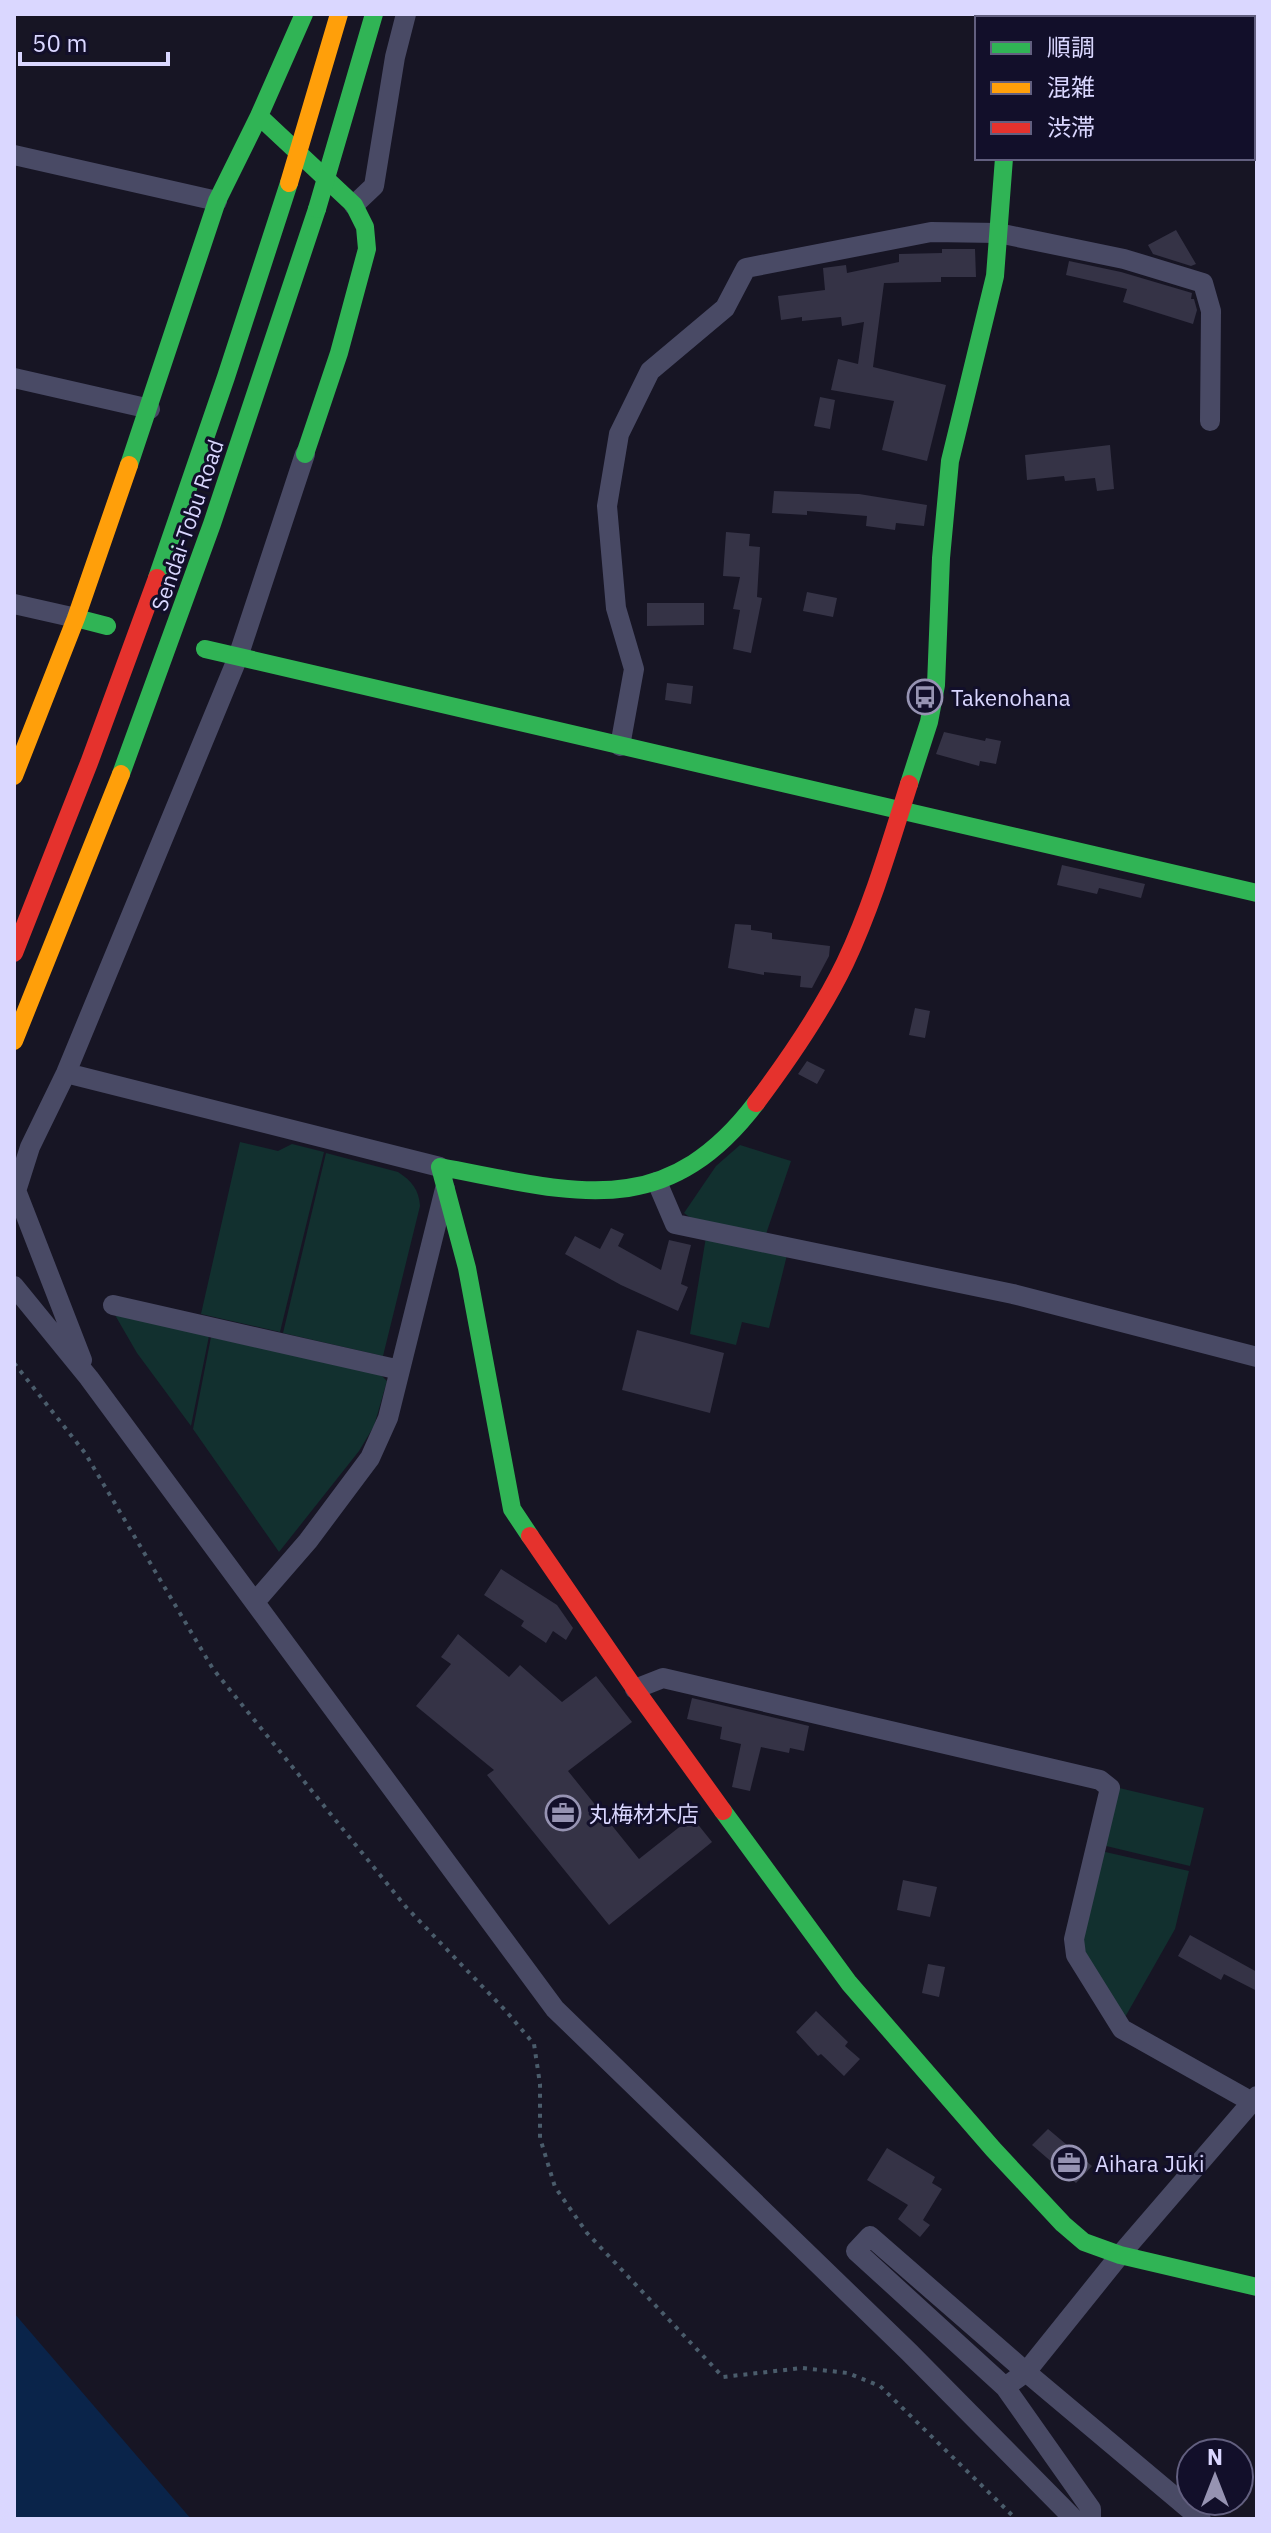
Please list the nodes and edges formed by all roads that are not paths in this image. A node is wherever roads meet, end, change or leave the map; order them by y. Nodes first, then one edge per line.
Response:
1 (304, 14) edge
2 (339, 14) edge
3 (374, 14) edge
4 (406, 14) edge
5 (259, 116) junction
6 (14, 155) edge
7 (1004, 160) edge
8 (217, 201) junction
9 (354, 205) junction
10 (998, 233) junction
11 (14, 378) edge
12 (150, 409) junction
13 (1210, 421) dead end
14 (305, 454) joint
15 (14, 604) edge
16 (76, 618) junction
17 (107, 626) dead end
18 (205, 649) dead end
19 (238, 657) junction
20 (620, 746) junction
21 (14, 776) edge
22 (899, 811) junction
23 (1257, 893) edge
24 (14, 953) edge
25 (14, 1041) edge
26 (66, 1073) junction
27 (440, 1167) junction
28 (657, 1182) junction
29 (15, 1187) edge
30 (446, 1187) junction
31 (14, 1286) edge
32 (113, 1305) dead end
33 (1257, 1357) edge
34 (400, 1370) junction
35 (89, 1378) junction
36 (255, 1602) junction
37 (635, 1689) junction
38 (1254, 2099) edge
39 (1120, 2255) junction
40 (1257, 2287) edge
41 (1026, 2372) junction
42 (1005, 2387) junction
43 (1074, 2519) edge
44 (1091, 2519) edge
45 (1201, 2519) edge

1 - 5 main road
2 - 24 main road, Sendai-Tobu Road, bridge
3 - 25 main road, Sendai-Tobu Road, bridge
4 - 9 street
5 - 8 main road
5 - 9 main road
6 - 8 street
7 - 10 main road
8 - 12 main road
9 - 14 main road
10 - 13 street
10 - 20 street
10 - 22 main road
11 - 12 street
12 - 16 main road
14 - 19 street
15 - 16 street
16 - 17 main road
16 - 21 main road
18 - 19 main road
19 - 20 main road
19 - 26 street
20 - 22 main road
22 - 23 main road
22 - 28 main road
26 - 27 street
26 - 29 street
27 - 28 main road
27 - 30 main road
28 - 33 street
29 - 35 street
30 - 34 street
30 - 37 main road
31 - 35 street
32 - 34 street
34 - 36 street
35 - 36 street
36 - 43 street
37 - 38 street
37 - 39 main road
38 - 39 street
39 - 40 main road
39 - 41 street
41 - 42 street
41 - 42 street
41 - 45 street
42 - 44 street

